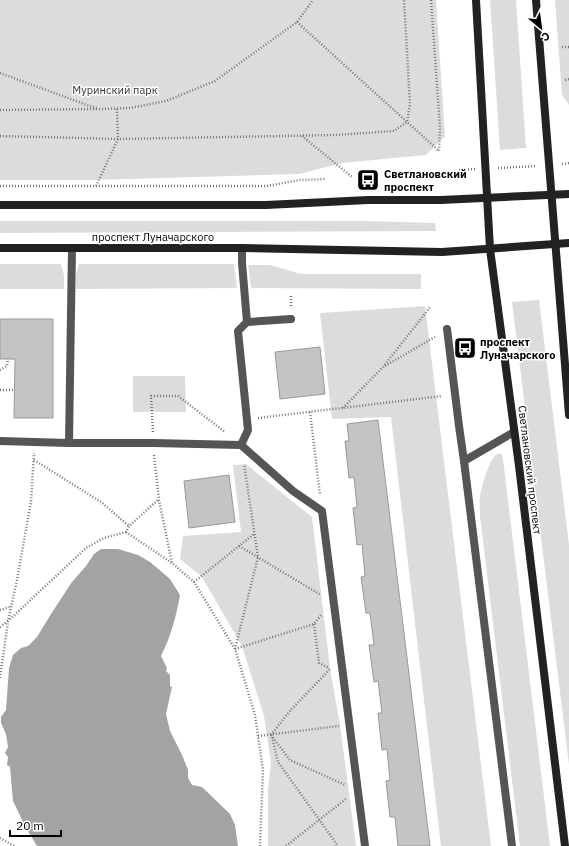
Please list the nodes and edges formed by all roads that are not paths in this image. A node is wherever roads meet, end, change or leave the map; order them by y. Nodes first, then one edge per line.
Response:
1 (476, 0) edge
2 (536, 0) edge
3 (569, 194) edge
4 (551, 196) junction
5 (487, 198) junction
6 (0, 205) edge
7 (569, 243) edge
8 (554, 244) junction
9 (0, 248) edge
10 (72, 248) junction
11 (242, 248) junction
12 (490, 249) junction
13 (291, 319) dead end
14 (247, 322) junction
15 (447, 329) dead end
16 (569, 415) edge
17 (514, 432) junction
18 (0, 441) edge
19 (69, 443) junction
20 (241, 445) junction
21 (464, 461) junction
22 (365, 846) edge
23 (512, 846) edge
24 (565, 846) edge

1 - 5 main road, Светлановский проспект
2 - 4 main road
3 - 4 main road
4 - 5 main road
4 - 8 main road
5 - 6 main road
5 - 12 main road, Светлановский проспект
7 - 8 main road, проспект Луначарского
8 - 12 main road, проспект Луначарского
8 - 16 main road
9 - 10 main road, проспект Луначарского
10 - 11 main road, проспект Луначарского
10 - 19 street
11 - 12 main road, проспект Луначарского
11 - 14 street
12 - 17 main road, Светлановский проспект
13 - 14 street
14 - 20 street
15 - 21 street
17 - 21 street
17 - 24 main road, Светлановский проспект
18 - 19 street
19 - 20 street
20 - 22 street
21 - 23 street

